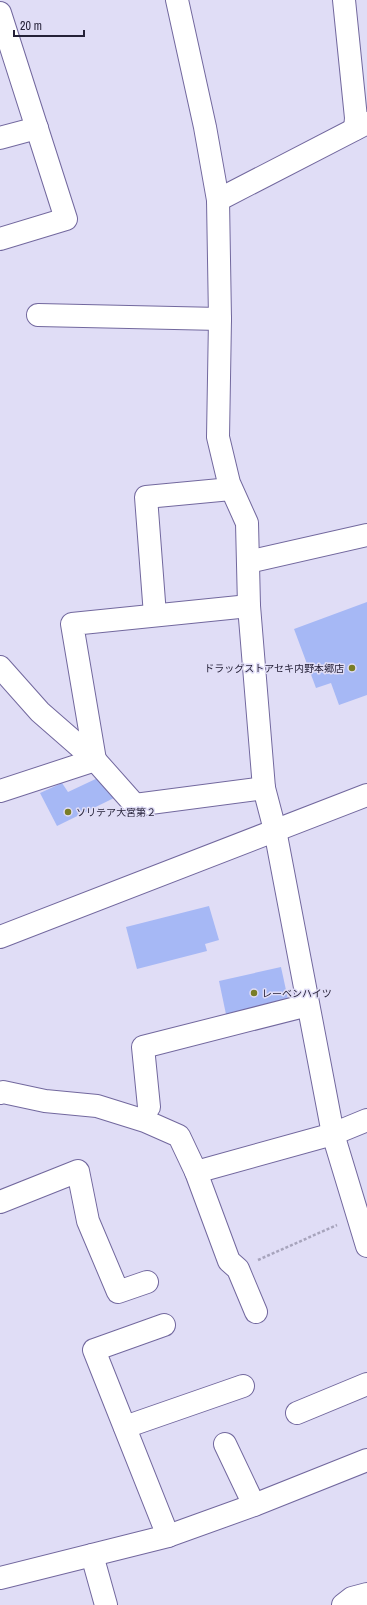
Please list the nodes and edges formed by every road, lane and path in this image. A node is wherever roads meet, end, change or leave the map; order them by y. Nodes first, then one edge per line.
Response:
1 (177, 0) edge
2 (344, 0) edge
3 (0, 13) edge
4 (361, 126) edge
5 (37, 128) junction
6 (0, 138) edge
7 (218, 200) junction
8 (0, 239) edge
9 (38, 315) dead end
10 (220, 319) junction
11 (232, 489) junction
12 (367, 535) edge
13 (248, 562) junction
14 (249, 606) junction
15 (155, 615) junction
16 (0, 667) edge
17 (95, 760) junction
18 (264, 788) junction
19 (0, 791) edge
20 (367, 795) edge
21 (275, 830) junction
22 (0, 938) edge
23 (308, 1005) junction
24 (0, 1093) edge
25 (149, 1107) dead end
26 (367, 1120) edge
27 (333, 1134) junction
28 (196, 1172) junction
29 (0, 1202) edge
30 (358, 1216) junction
31 (367, 1246) edge
32 (238, 1269) junction
33 (147, 1282) dead end
34 (256, 1312) dead end
35 (164, 1325) dead end
36 (367, 1384) edge
37 (243, 1386) dead end
38 (297, 1413) dead end
39 (125, 1427) junction
40 (225, 1444) dead end
41 (367, 1460) edge
42 (254, 1505) junction
43 (168, 1536) junction
44 (92, 1556) junction
45 (0, 1578) edge
46 (106, 1605) edge

1 - 7 street
2 - 4 street
3 - 5 street
4 - 7 street
5 - 6 street
5 - 8 street
7 - 10 street
9 - 10 street
10 - 11 street
11 - 13 street
11 - 15 street
12 - 13 street
13 - 14 street
14 - 15 street
14 - 18 street
15 - 17 street
16 - 17 street
17 - 18 street
17 - 19 street
18 - 21 street
20 - 21 street
21 - 22 street
21 - 23 street
23 - 25 street
23 - 27 street
24 - 28 street
26 - 27 street
27 - 28 street
27 - 30 street
28 - 32 street
29 - 33 street
30 - 31 street
30 - 32 path
32 - 34 street
35 - 39 street
36 - 38 street
37 - 39 street
39 - 43 street
40 - 42 street
41 - 42 street
42 - 43 street
43 - 44 street
44 - 45 street
44 - 46 street

